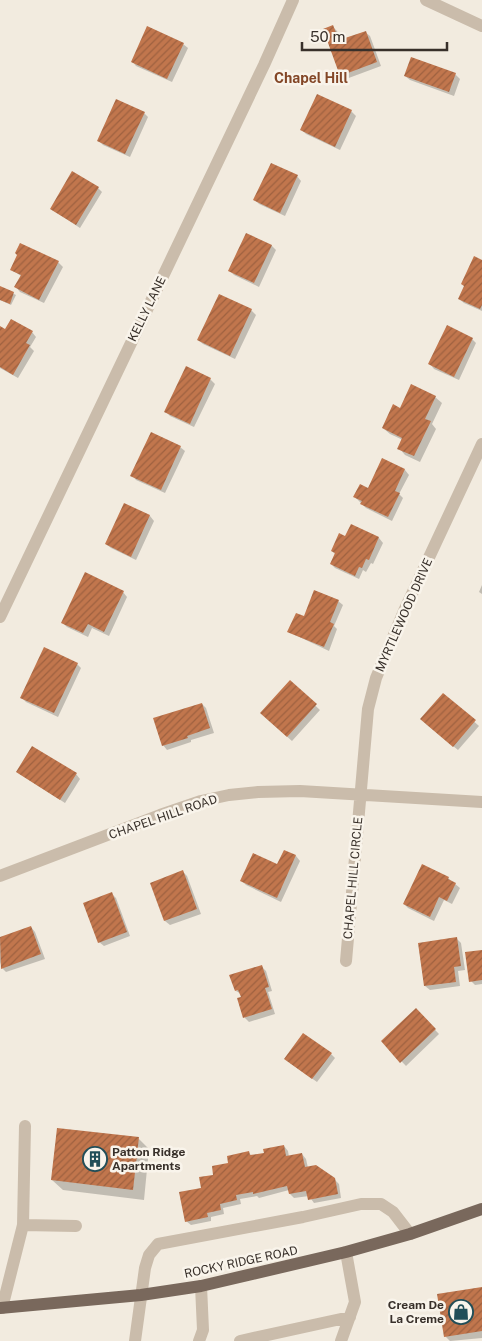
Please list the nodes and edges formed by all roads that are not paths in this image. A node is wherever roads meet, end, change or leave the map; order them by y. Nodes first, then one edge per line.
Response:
1 (292, 0) edge
2 (426, 0) edge
3 (482, 26) edge
4 (482, 444) edge
5 (3, 602) edge
6 (0, 617) edge
7 (361, 795) junction
8 (482, 802) edge
9 (0, 876) edge
10 (346, 961) dead end
11 (25, 1126) dead end
12 (482, 1210) edge
13 (23, 1225) junction
14 (76, 1226) dead end
15 (410, 1234) junction
16 (346, 1252) junction
17 (201, 1286) junction
18 (141, 1295) junction
19 (1, 1308) edge
20 (350, 1317) junction
21 (135, 1341) edge
22 (199, 1341) edge
23 (240, 1341) edge
24 (341, 1341) edge

1 - 5 street, KELLY LANE
2 - 3 street
4 - 7 street, MYRTLEWOOD DRIVE
5 - 6 street, KELLY LANE
7 - 8 street, CHAPEL HILL ROAD
7 - 9 street, CHAPEL HILL ROAD
7 - 10 street, CHAPEL HILL CIRCLE
11 - 13 street
12 - 15 main road, ROCKY RIDGE ROAD
13 - 14 street
13 - 19 street
15 - 16 main road, ROCKY RIDGE ROAD
15 - 18 street
16 - 17 main road, ROCKY RIDGE ROAD
16 - 20 street
17 - 18 main road, ROCKY RIDGE ROAD
17 - 22 street
18 - 19 main road, ROCKY RIDGE ROAD
18 - 21 street
20 - 23 street
20 - 24 street

